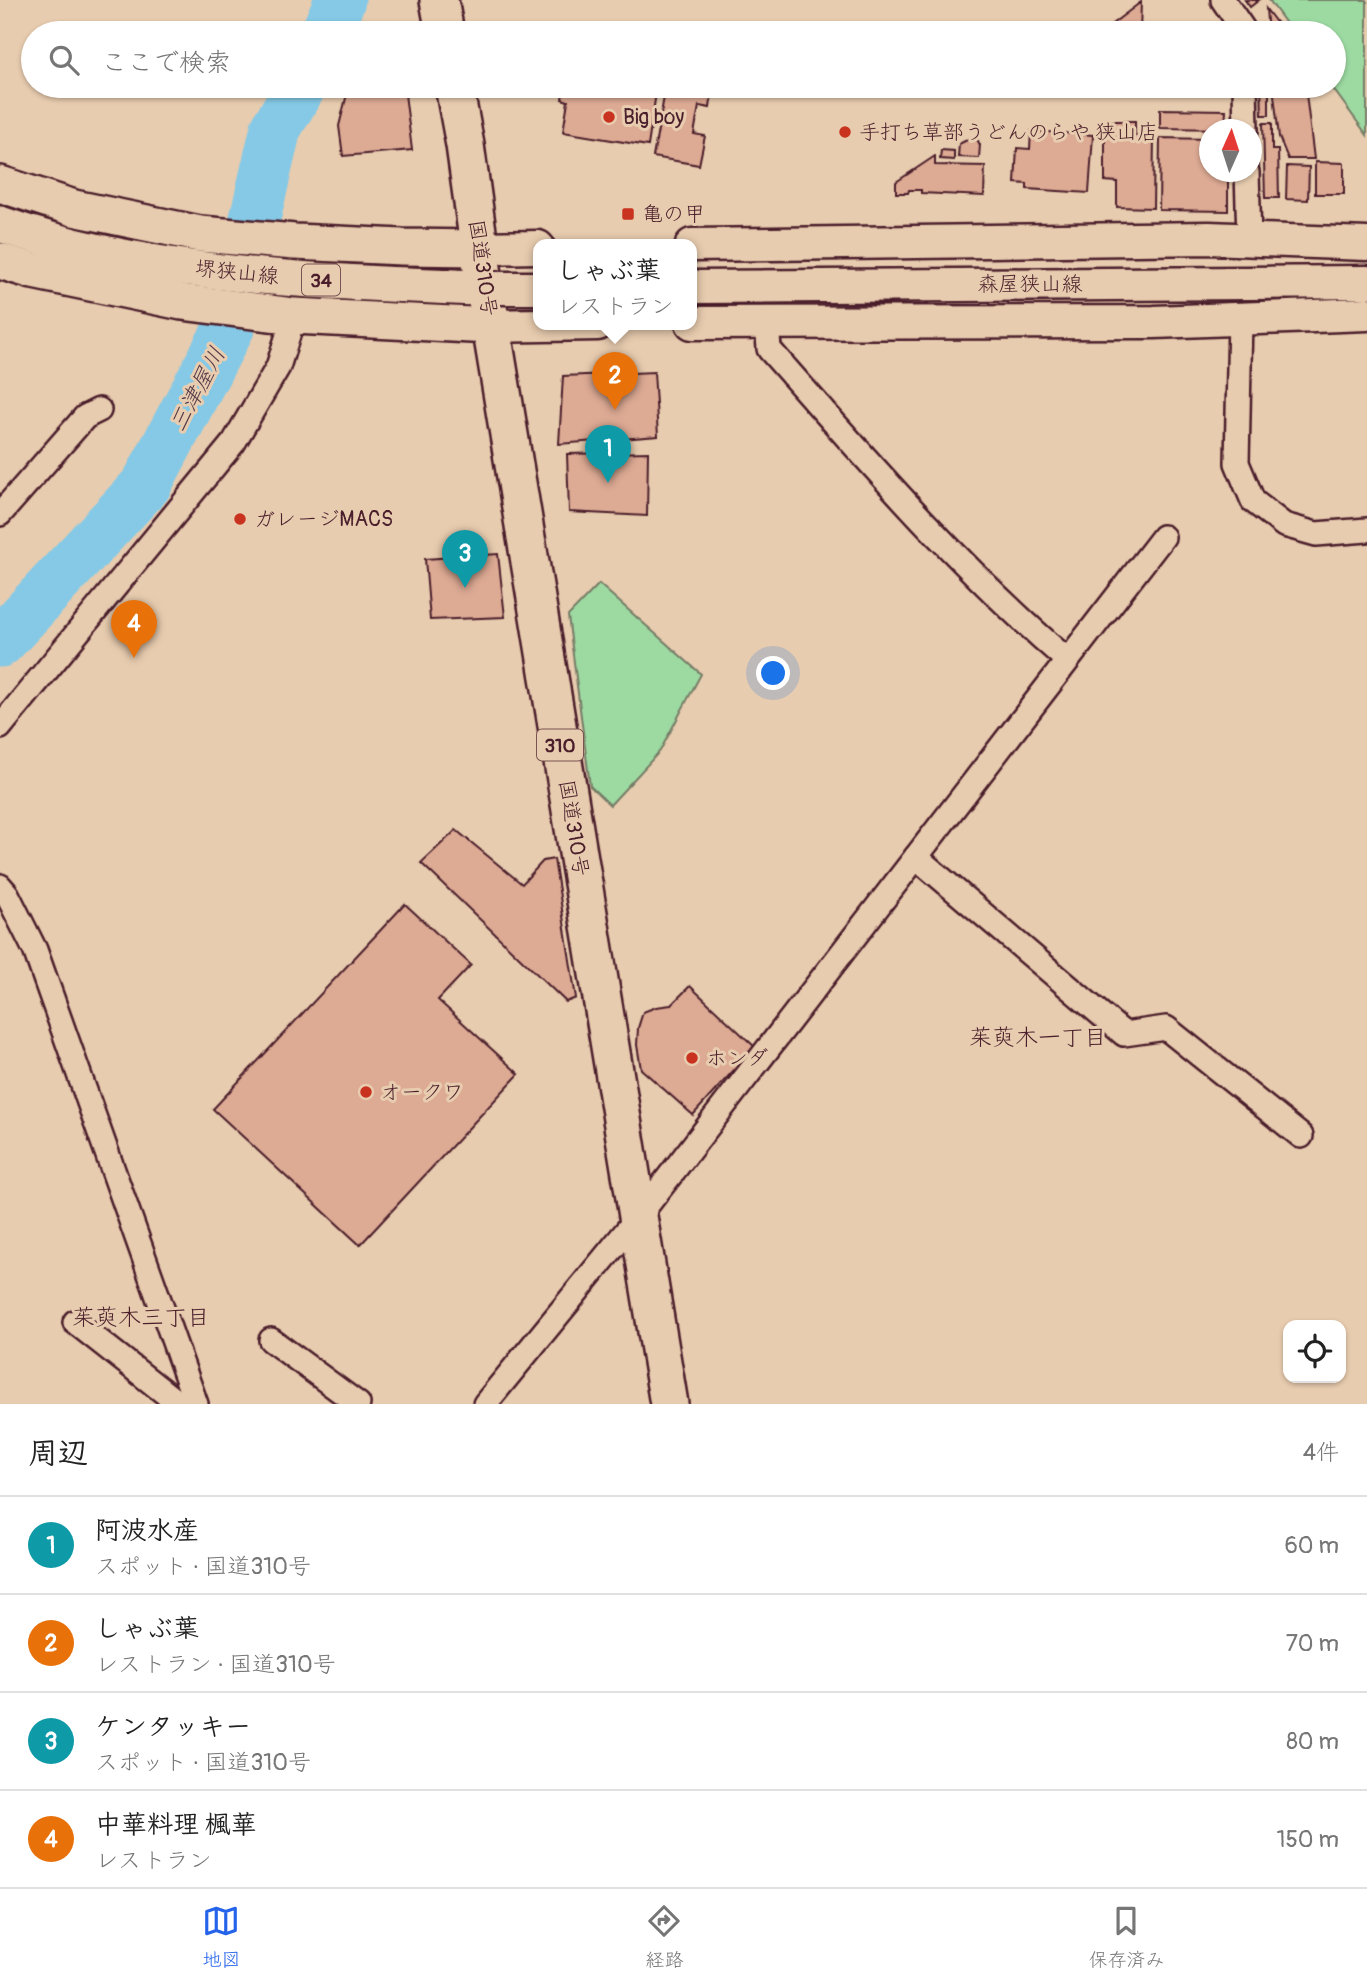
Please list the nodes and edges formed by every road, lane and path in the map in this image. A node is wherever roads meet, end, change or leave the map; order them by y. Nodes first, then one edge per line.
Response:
1 (439, 0) edge
2 (1223, 0) edge
3 (443, 21) edge
4 (1237, 21) edge
5 (456, 98) edge
6 (1245, 98) edge
7 (1246, 119) edge
8 (1247, 182) edge
9 (0, 184) edge
10 (0, 224) edge
11 (1249, 239) junction
12 (1367, 244) edge
13 (697, 245) edge
14 (533, 247) edge
15 (479, 248) junction
16 (0, 261) edge
17 (1367, 282) edge
18 (697, 287) edge
19 (479, 288) joint
20 (533, 288) edge
21 (1367, 314) edge
22 (285, 316) junction
23 (1240, 318) junction
24 (767, 322) junction
25 (697, 323) edge
26 (533, 325) edge
27 (491, 326) junction
28 (99, 410) dead end
29 (0, 514) edge
30 (1367, 530) edge
31 (1163, 537) dead end
32 (1067, 660) junction
33 (0, 727) edge
34 (916, 857) junction
35 (0, 886) edge
36 (1301, 1136) dead end
37 (638, 1217) junction
38 (75, 1322) dead end
39 (271, 1340) dead end
40 (178, 1404) edge
41 (196, 1404) edge
42 (358, 1404) edge
43 (485, 1404) edge
44 (669, 1404) edge

1 - 3 highway
2 - 4 street
5 - 15 highway, 国道310号 / 310
6 - 7 street
8 - 11 street
9 - 15 main road
10 - 19 main road, 堺狭山線 / 34
11 - 12 main road
11 - 13 main road
14 - 15 main road
15 - 27 highway, 国道310号 / 310
16 - 22 main road
17 - 18 main road, 森屋狭山線
19 - 20 main road, bridge
21 - 23 main road
22 - 27 main road
22 - 33 street
23 - 24 main road
23 - 30 street
24 - 25 main road
24 - 32 street
26 - 27 main road
27 - 37 highway, 国道310号 / 310
28 - 29 street
31 - 32 street
32 - 34 street
34 - 36 street
34 - 37 street
35 - 41 street
37 - 43 street
37 - 44 highway, 国道310号 / 310
38 - 40 street
39 - 42 street

